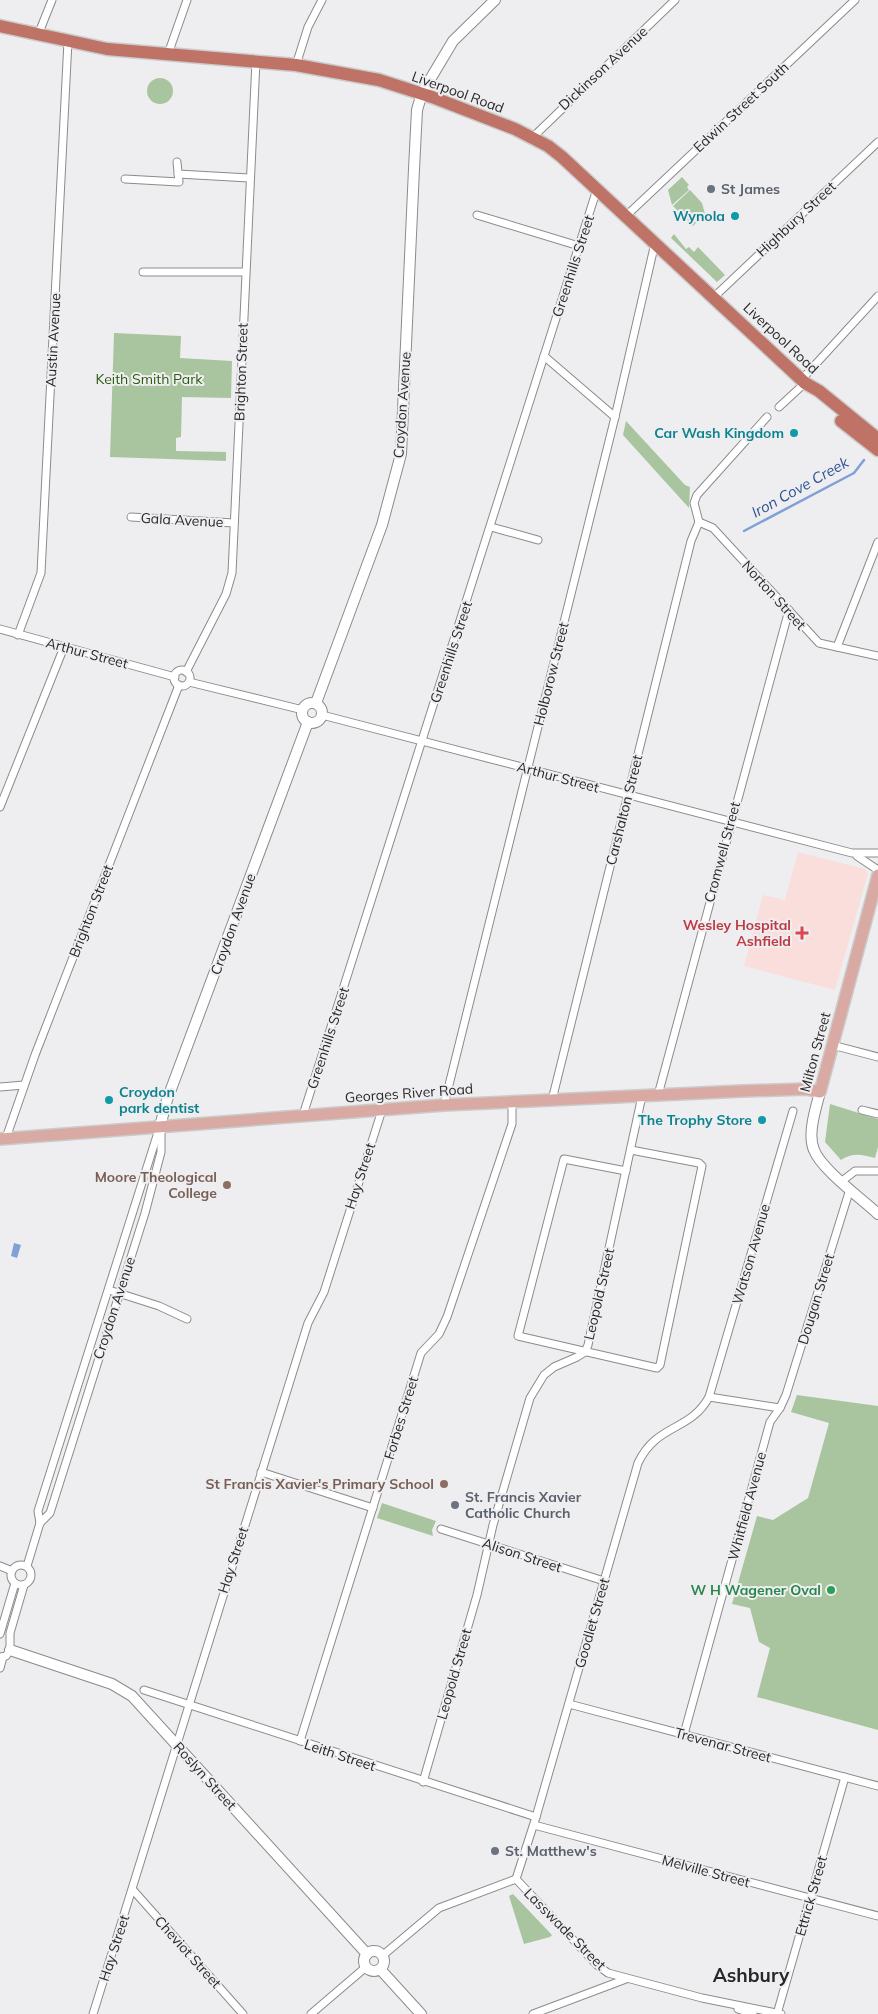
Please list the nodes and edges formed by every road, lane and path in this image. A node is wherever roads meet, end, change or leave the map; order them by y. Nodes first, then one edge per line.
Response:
1 (52, 0) edge
2 (187, 0) edge
3 (322, 0) edge
4 (495, 0) edge
5 (675, 0) edge
6 (855, 0) edge
7 (0, 26) edge
8 (38, 35) junction
9 (68, 41) junction
10 (168, 54) junction
11 (256, 61) junction
12 (296, 65) junction
13 (422, 93) junction
14 (533, 137) junction
15 (878, 142) edge
16 (177, 162) dead end
17 (178, 174) junction
18 (249, 178) junction
19 (125, 179) dead end
20 (597, 188) junction
21 (477, 215) dead end
22 (627, 215) junction
23 (656, 243) junction
24 (579, 246) junction
25 (143, 272) dead end
26 (245, 272) junction
27 (714, 296) junction
28 (878, 296) edge
29 (544, 356) junction
30 (806, 383) junction
31 (779, 407) dead end
32 (615, 417) junction
33 (767, 417) dead end
34 (878, 439) edge
35 (878, 450) edge
36 (131, 517) dead end
37 (699, 522) junction
38 (234, 523) junction
39 (491, 527) junction
40 (538, 540) dead end
41 (878, 542) edge
42 (789, 610) junction
43 (0, 629) edge
44 (18, 635) junction
45 (64, 647) junction
46 (837, 647) junction
47 (878, 656) edge
48 (186, 672) junction
49 (175, 677) junction
50 (189, 682) junction
51 (179, 685) junction
52 (316, 703) junction
53 (303, 710) junction
54 (322, 715) junction
55 (308, 722) junction
56 (422, 741) junction
57 (527, 769) junction
58 (628, 795) junction
59 (0, 807) edge
60 (730, 822) junction
61 (852, 853) junction
62 (878, 853) edge
63 (878, 870) edge
64 (878, 875) edge
65 (832, 1045) junction
66 (878, 1057) edge
67 (24, 1085) junction
68 (0, 1087) edge
69 (820, 1092) junction
70 (658, 1095) junction
71 (642, 1096) junction
72 (552, 1100) junction
73 (512, 1101) junction
74 (444, 1105) junction
75 (382, 1110) junction
76 (862, 1110) dead end
77 (793, 1111) dead end
78 (878, 1114) edge
79 (303, 1115) junction
80 (160, 1126) junction
81 (3, 1139) edge
82 (631, 1150) junction
83 (626, 1171) junction
84 (878, 1172) edge
85 (846, 1185) junction
86 (878, 1214) edge
87 (109, 1290) junction
88 (119, 1292) junction
89 (187, 1319) dead end
90 (586, 1352) junction
91 (709, 1397) junction
92 (780, 1408) junction
93 (66, 1428) junction
94 (75, 1431) junction
95 (261, 1472) junction
96 (373, 1508) junction
97 (40, 1523) junction
98 (441, 1529) dead end
99 (488, 1544) junction
100 (0, 1566) edge
101 (27, 1566) junction
102 (12, 1571) junction
103 (604, 1581) junction
104 (15, 1583) junction
105 (24, 1585) junction
106 (0, 1636) edge
107 (5, 1652) edge
108 (0, 1668) edge
109 (144, 1690) dead end
110 (188, 1704) junction
111 (569, 1704) junction
112 (684, 1734) junction
113 (300, 1741) junction
114 (177, 1744) junction
115 (845, 1777) junction
116 (423, 1782) junction
117 (878, 1786) edge
118 (536, 1817) junction
119 (534, 1825) junction
120 (516, 1879) junction
121 (133, 1890) junction
122 (810, 1899) junction
123 (878, 1916) edge
124 (366, 1954) junction
125 (382, 1956) junction
126 (366, 1967) junction
127 (380, 1969) junction
128 (626, 1979) junction
129 (702, 1998) junction
130 (93, 2014) edge
131 (243, 2014) edge
132 (311, 2014) edge
133 (421, 2014) edge
134 (532, 2014) edge
135 (753, 2014) edge
136 (779, 2014) edge

1 - 8 street
2 - 10 street
3 - 12 street
4 - 13 street, Croydon Avenue
5 - 14 street, Dickinson Avenue
6 - 22 street, Edwin Street South
7 - 8 highway, Liverpool Road
8 - 9 highway, Liverpool Road
9 - 10 highway, Liverpool Road
9 - 44 street, Austin Avenue
10 - 11 highway, Liverpool Road
11 - 12 highway, Liverpool Road
11 - 18 street, Brighton Street
12 - 13 highway, Liverpool Road
13 - 14 highway, Liverpool Road
13 - 52 street, Croydon Avenue
14 - 20 highway, Liverpool Road
15 - 27 street, Highbury Street
16 - 17 street
17 - 18 street
17 - 19 street
18 - 26 street, Brighton Street
20 - 22 highway, Liverpool Road
20 - 24 street, Greenhills Street
21 - 24 street
22 - 23 highway, Liverpool Road
23 - 27 highway, Liverpool Road
23 - 32 street, Holborow Street
24 - 29 street, Greenhills Street
25 - 26 street
26 - 38 street, Brighton Street
27 - 30 highway, Liverpool Road
28 - 30 street
29 - 32 street
29 - 39 street, Greenhills Street
30 - 31 street
30 - 34 highway, Liverpool Road
30 - 35 highway, Liverpool Road
32 - 57 street, Holborow Street
33 - 37 street
36 - 38 street, Gala Avenue
37 - 42 street, Norton Street
37 - 58 street, Carshalton Street
38 - 48 street, Brighton Street
39 - 40 street
39 - 56 street, Greenhills Street
41 - 46 street
42 - 46 street, Norton Street
42 - 60 street, Cromwell Street
43 - 44 street, Arthur Street
44 - 45 street, Arthur Street
45 - 49 street, Arthur Street
45 - 59 street
46 - 47 street, Norton Street
48 - 49 street
48 - 50 street
49 - 51 street
50 - 51 street
50 - 53 street
51 - 67 street, Brighton Street
52 - 53 street
52 - 54 street
53 - 55 street
54 - 55 street
54 - 56 street, Arthur Street
55 - 80 street, Croydon Avenue
56 - 57 street, Arthur Street
56 - 79 street, Greenhills Street
57 - 58 street, Arthur Street
57 - 74 street, Holborow Street
58 - 60 street, Arthur Street
58 - 72 street, Carshalton Street
60 - 61 street, Arthur Street
60 - 70 street, Cromwell Street
61 - 62 street, Arthur Street
61 - 63 street, Arthur Street
64 - 65 main road, Milton Street
65 - 66 street
65 - 69 main road, Milton Street
67 - 68 street
67 - 81 street, Brighton Street
69 - 70 main road, Georges River Road
69 - 85 street, Milton Street
70 - 71 main road, Georges River Road
71 - 72 main road, Georges River Road
71 - 82 street, Leopold Street
72 - 73 main road, Georges River Road
73 - 74 main road, Georges River Road
73 - 96 street, Forbes Street
74 - 75 main road, Georges River Road
75 - 79 main road, Georges River Road
75 - 95 street, Hay Street
76 - 78 street
77 - 91 street, Watson Avenue
79 - 80 main road, Georges River Road
80 - 81 main road, Georges River Road
80 - 87 street, Croydon Avenue
80 - 88 street, Croydon Avenue
82 - 83 street, Leopold Street
82 - 90 street
83 - 90 street, Leopold Street
83 - 90 street
84 - 85 street
85 - 86 street, Milton Street
85 - 92 street, Dougan Street
87 - 88 street
87 - 93 street, Croydon Avenue
88 - 89 street
88 - 94 street, Croydon Avenue
90 - 99 street, Leopold Street
91 - 92 street
91 - 103 street, Goodlet Street
92 - 112 street, Whitfield Avenue
93 - 94 street
93 - 97 street, Croydon Avenue
94 - 97 street, Croydon Avenue
95 - 96 street
95 - 110 street, Hay Street
96 - 113 street, Forbes Street
97 - 101 street, Croydon Avenue
98 - 99 street, Alison Street
99 - 103 street, Alison Street
99 - 116 street, Leopold Street
100 - 102 street
101 - 102 street
101 - 105 street
102 - 104 street
103 - 111 street, Goodlet Street
104 - 105 street
104 - 106 street
105 - 107 street
106 - 107 street
107 - 108 street
107 - 114 street, Roslyn Street
109 - 110 street, Leith Street
110 - 113 street, Leith Street
110 - 114 street, Hay Street
111 - 112 street, Trevenar Street
111 - 118 street, Goodlet Street
112 - 115 street, Trevenar Street
113 - 116 street, Leith Street
114 - 121 street, Hay Street
114 - 124 street, Roslyn Street
115 - 117 street, Trevenar Street
115 - 122 street, Ettrick Street
116 - 118 street, Leith Street
118 - 119 street, Goodlet Street
119 - 120 street, Goodlet Street
119 - 122 street, Melville Street
120 - 125 street
120 - 128 street, Lasswade Street
121 - 130 street, Hay Street
121 - 131 street, Cheviot Street
122 - 123 street, Melville Street
122 - 136 street, Ettrick Street
124 - 125 street
124 - 126 street
125 - 127 street
126 - 127 street
126 - 132 street
127 - 133 street
128 - 129 street, Lasswade Street
128 - 134 street
129 - 135 street, Lasswade Street
129 - 136 street, Lasswade Street

